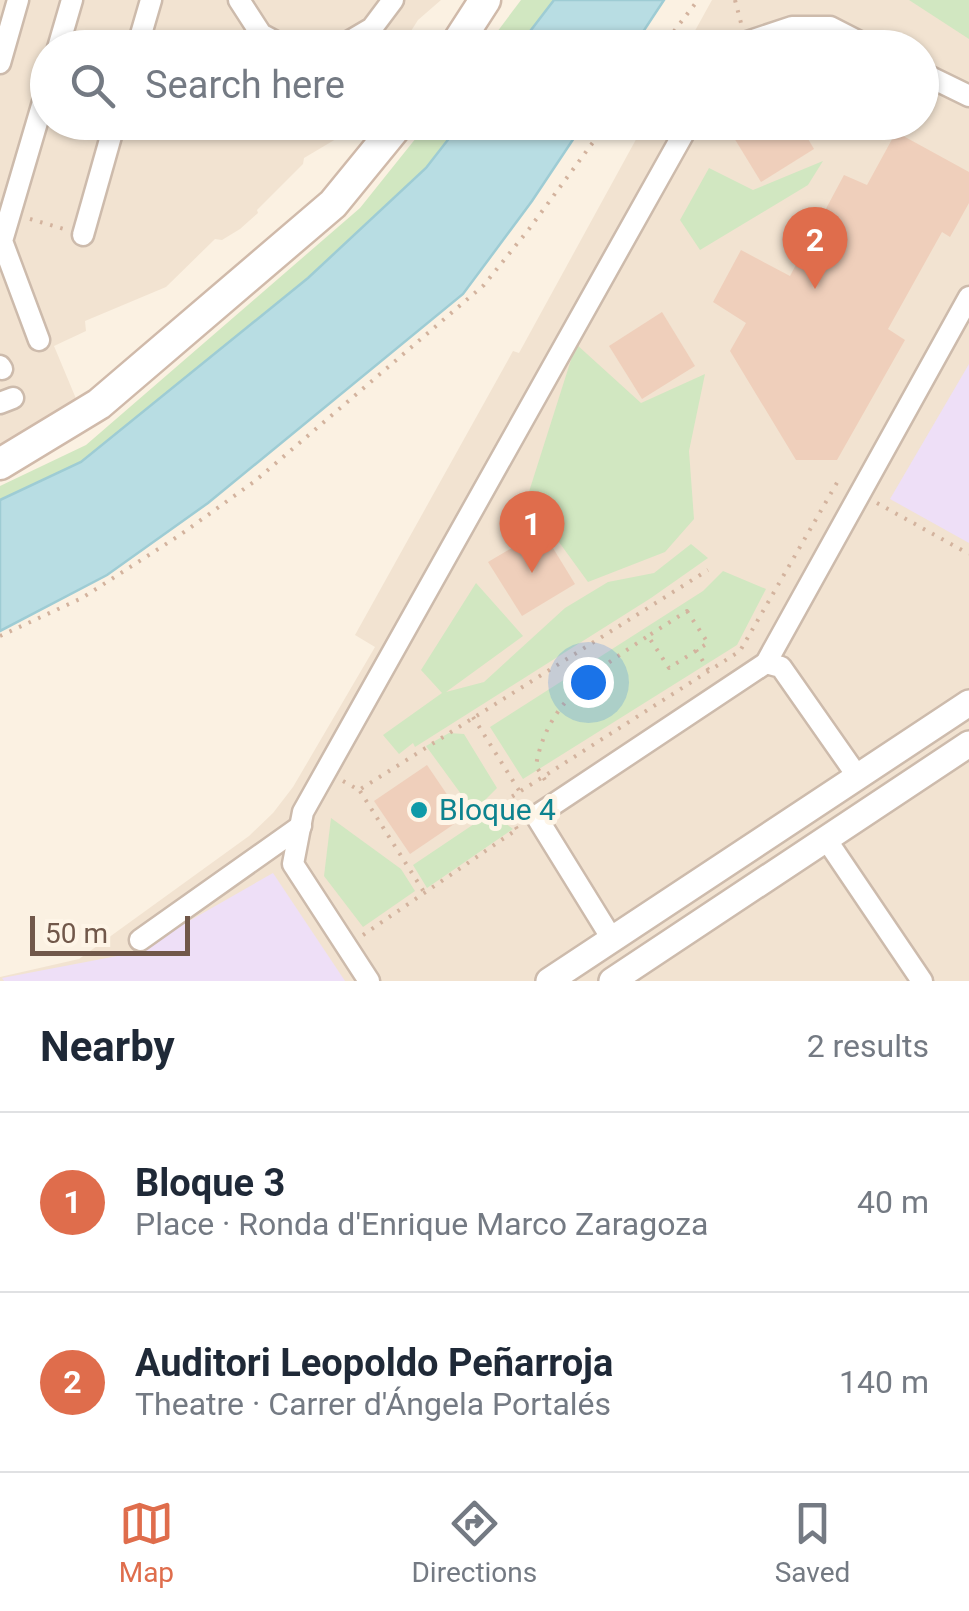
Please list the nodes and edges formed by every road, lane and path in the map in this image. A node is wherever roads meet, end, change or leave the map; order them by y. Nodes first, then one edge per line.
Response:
1 (18, 0) edge
2 (72, 0) edge
3 (151, 0) edge
4 (239, 0) edge
5 (392, 0) edge
6 (486, 0) edge
7 (698, 0) edge
8 (63, 30) edge
9 (142, 30) edge
10 (258, 30) edge
11 (369, 30) edge
12 (466, 30) edge
13 (675, 30) edge
14 (783, 30) edge
15 (836, 30) edge
16 (0, 63) edge
17 (939, 81) edge
18 (969, 96) edge
19 (32, 140) edge
20 (110, 140) edge
21 (385, 140) edge
22 (595, 140) edge
23 (680, 140) edge
24 (10, 214) junction
25 (83, 235) joint
26 (969, 297) edge
27 (39, 340) dead end
28 (0, 464) edge
29 (860, 494) junction
30 (969, 554) edge
31 (708, 570) dead end
32 (0, 636) edge
33 (648, 636) junction
34 (696, 650) junction
35 (766, 663) junction
36 (710, 671) junction
37 (969, 703) edge
38 (474, 718) junction
39 (969, 744) edge
40 (326, 772) junction
41 (858, 776) junction
42 (544, 778) junction
43 (359, 790) junction
44 (520, 792) junction
45 (558, 801) junction
46 (807, 810) junction
47 (536, 816) junction
48 (300, 826) junction
49 (517, 829) junction
50 (826, 839) junction
51 (424, 892) junction
52 (612, 939) junction
53 (140, 940) dead end
54 (346, 946) junction
55 (370, 981) edge
56 (549, 981) edge
57 (612, 981) edge
58 (922, 981) edge

1 - 16 street
2 - 8 street
3 - 9 street
4 - 10 street
5 - 11 street
6 - 12 main road
7 - 13 path
14 - 15 street
17 - 18 street
19 - 24 street
20 - 25 street
21 - 28 main road
22 - 32 path
23 - 40 street
24 - 25 path
24 - 27 street
26 - 29 street
29 - 30 path
29 - 35 street
29 - 36 path
31 - 38 path
33 - 34 path
33 - 34 path
33 - 42 path
34 - 36 path
35 - 41 street
35 - 45 street
36 - 42 path
37 - 41 street
38 - 43 path
38 - 44 path
39 - 50 street
40 - 43 path
40 - 48 street
41 - 46 street
42 - 44 path
42 - 45 path
43 - 51 path
44 - 49 path
45 - 47 street
46 - 50 street
46 - 52 street
47 - 49 path
47 - 52 street
48 - 53 street
48 - 54 street
49 - 51 path
50 - 57 street
50 - 58 street
51 - 54 path
52 - 56 street
54 - 55 street

